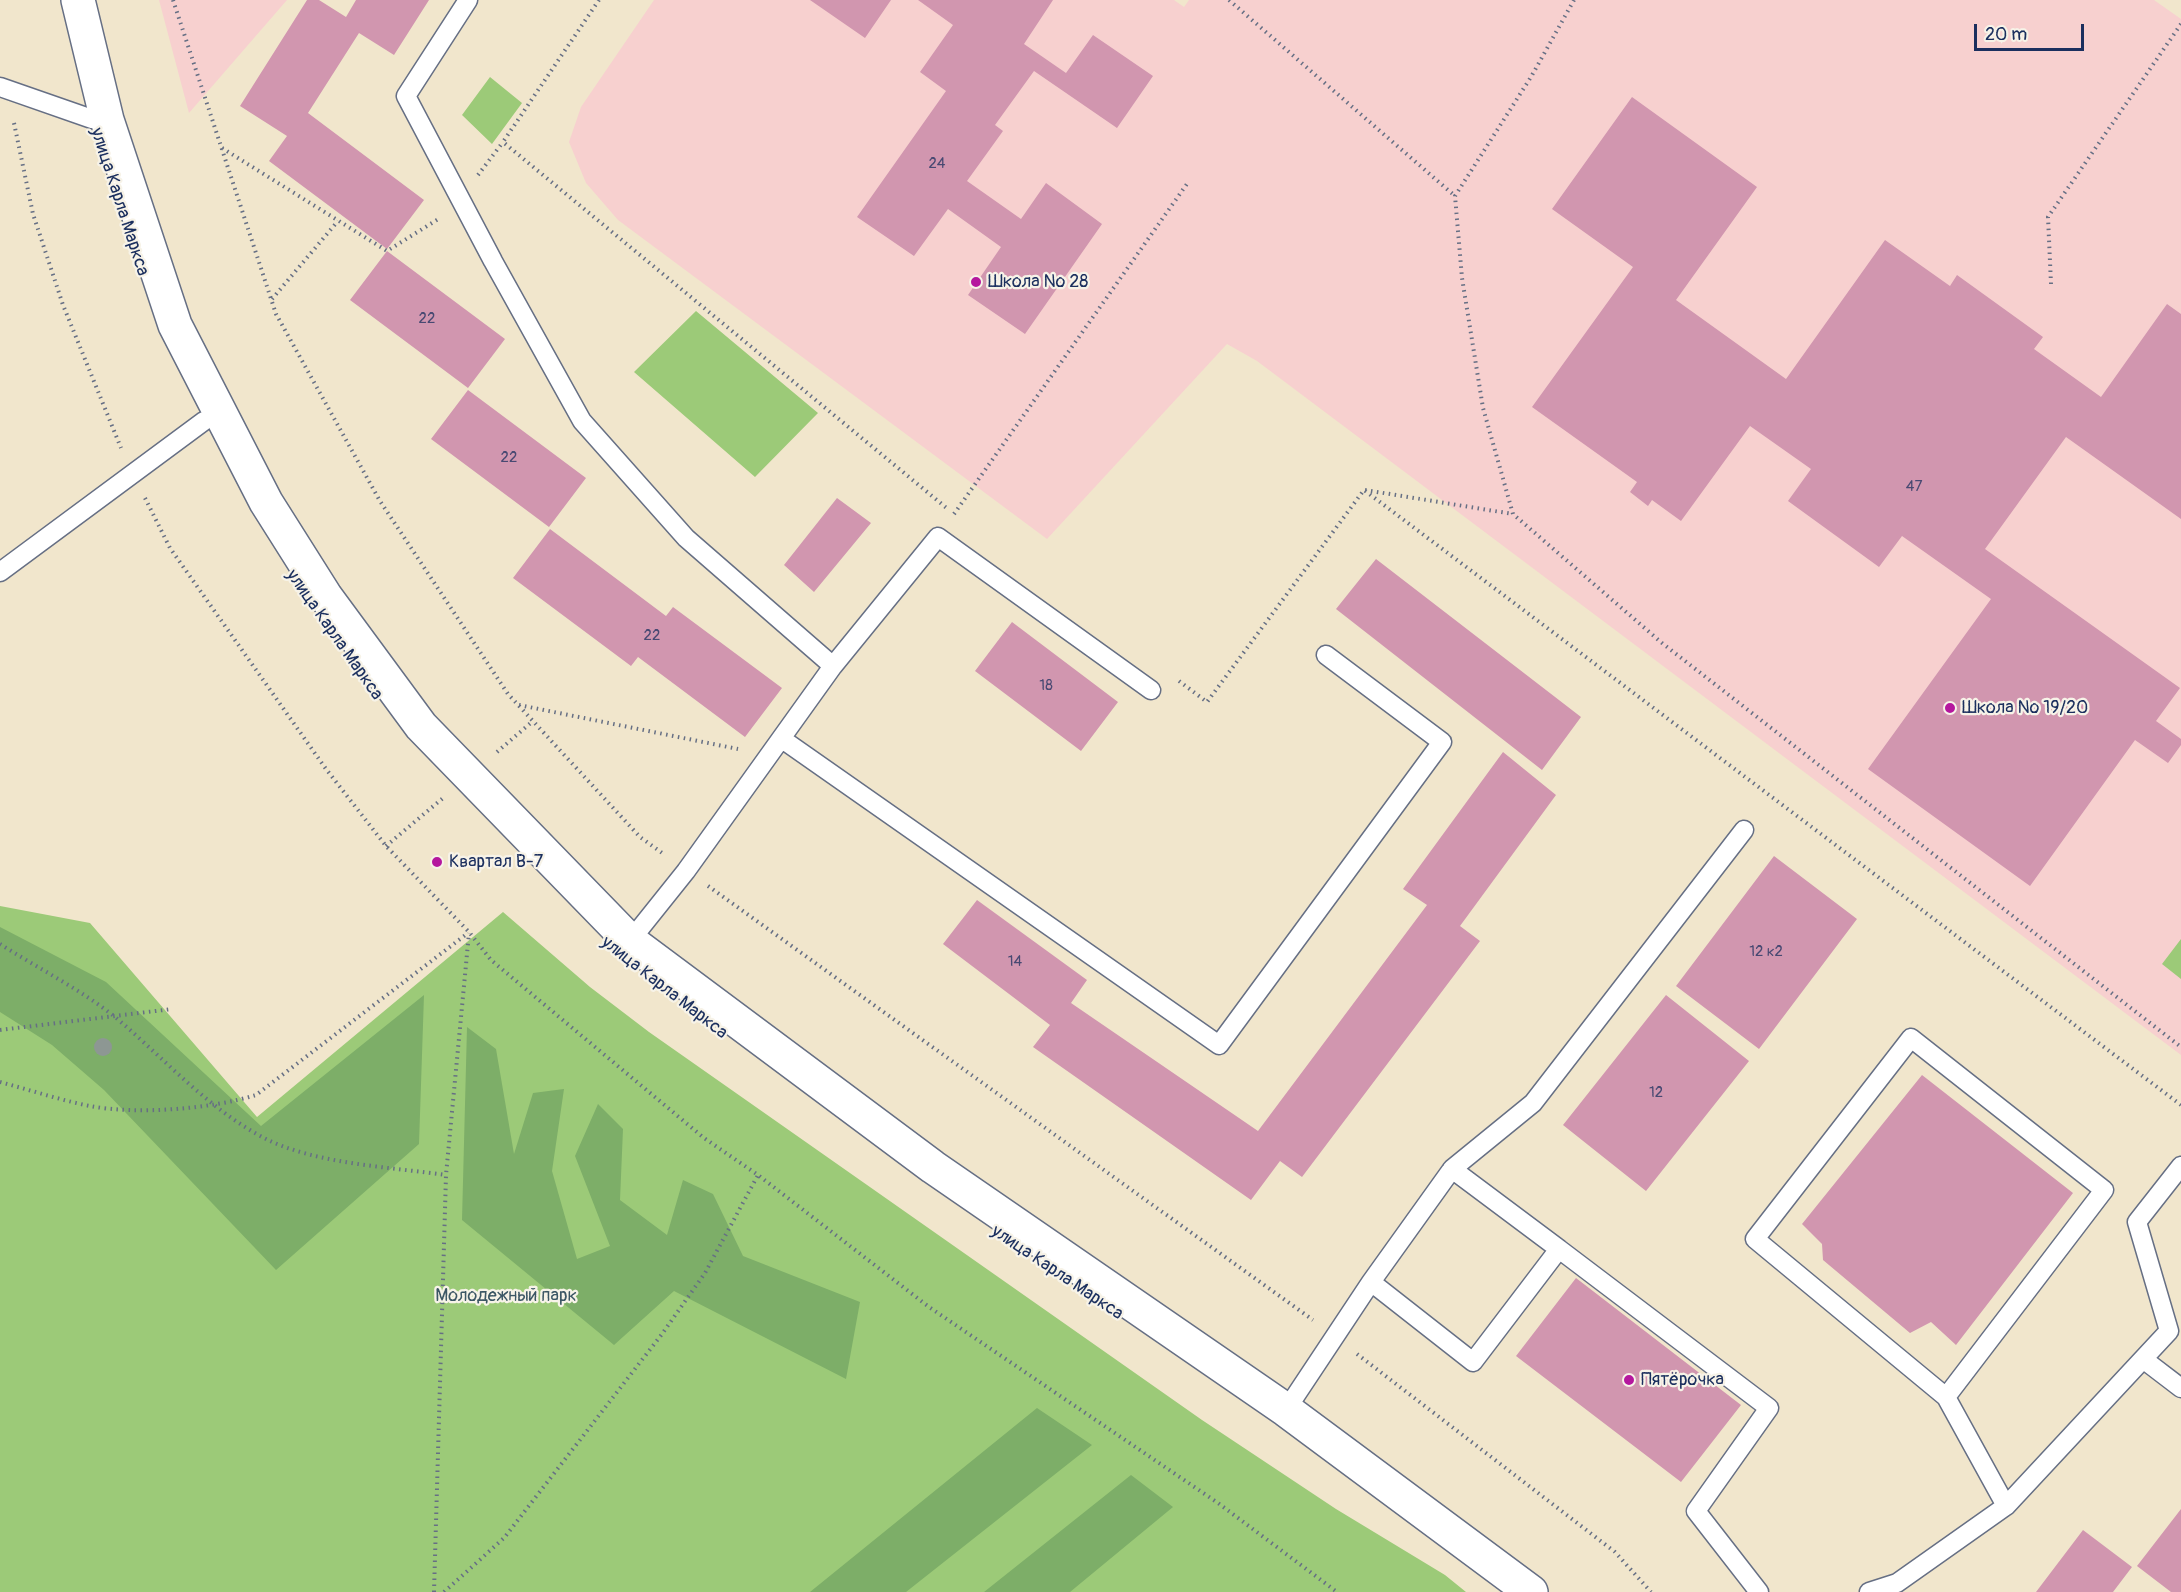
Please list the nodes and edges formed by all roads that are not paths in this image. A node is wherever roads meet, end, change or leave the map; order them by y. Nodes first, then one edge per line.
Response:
1 (63, 0) edge
2 (78, 0) edge
3 (468, 0) edge
4 (0, 87) edge
5 (92, 119) junction
6 (204, 421) junction
7 (0, 572) edge
8 (1326, 655) dead end
9 (833, 666) junction
10 (1151, 690) dead end
11 (782, 739) junction
12 (1744, 830) dead end
13 (630, 941) junction
14 (2181, 1166) edge
15 (1452, 1169) junction
16 (1560, 1249) junction
17 (1371, 1282) junction
18 (2143, 1359) junction
19 (2181, 1388) edge
20 (1946, 1397) junction
21 (1286, 1410) junction
22 (2006, 1506) junction
23 (1507, 1592) edge
24 (1531, 1592) edge
25 (1759, 1592) edge
26 (1869, 1592) edge

1 - 5 street, улица Карла Маркса
2 - 13 street
3 - 9 lane
4 - 5 lane
5 - 6 street, улица Карла Маркса
6 - 7 lane
6 - 23 street, улица Карла Маркса
8 - 11 lane
9 - 10 lane
9 - 11 lane
11 - 13 lane
12 - 15 lane
13 - 21 street
14 - 18 lane
15 - 16 lane
15 - 17 lane
16 - 17 lane
16 - 25 lane
17 - 21 lane
18 - 19 lane
18 - 22 lane
20 - 20 lane
20 - 22 lane
21 - 24 street
22 - 26 lane

